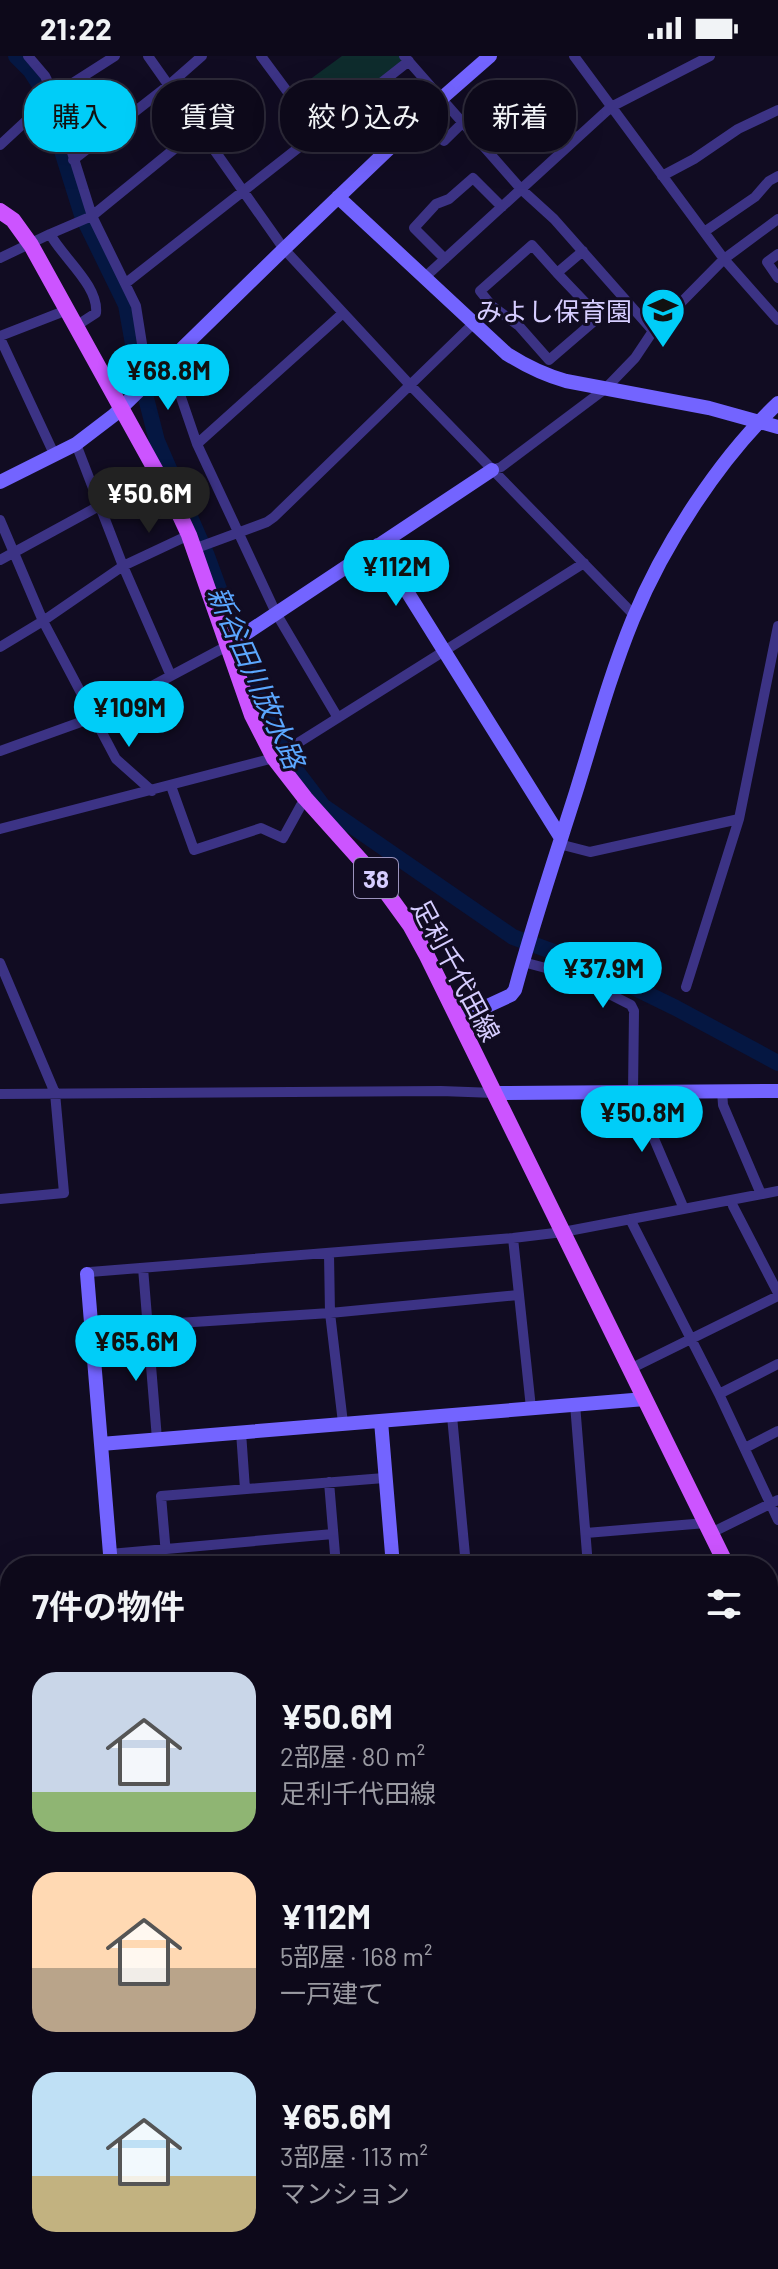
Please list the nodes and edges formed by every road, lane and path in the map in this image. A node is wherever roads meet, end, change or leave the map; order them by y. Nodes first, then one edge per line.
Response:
1 (28, 56) edge
2 (115, 56) edge
3 (148, 56) edge
4 (202, 56) edge
5 (261, 56) edge
6 (490, 56) edge
7 (574, 56) edge
8 (710, 56) edge
9 (407, 59) edge
10 (47, 80) edge
11 (77, 80) edge
12 (165, 80) edge
13 (175, 80) edge
14 (382, 80) edge
15 (426, 80) edge
16 (280, 82) edge
17 (448, 93) edge
18 (152, 98) edge
19 (448, 105) edge
20 (611, 107) junction
21 (778, 110) edge
22 (24, 122) edge
23 (463, 122) junction
24 (448, 137) edge
25 (576, 139) edge
26 (0, 145) edge
27 (71, 152) edge
28 (170, 152) edge
29 (217, 152) edge
30 (293, 152) edge
31 (385, 152) edge
32 (562, 152) edge
33 (73, 160) junction
34 (662, 176) junction
35 (778, 176) edge
36 (521, 189) junction
37 (244, 190) junction
38 (338, 197) junction
39 (502, 207) junction
40 (0, 211) edge
41 (91, 216) junction
42 (778, 219) edge
43 (704, 232) junction
44 (50, 234) junction
45 (31, 245) junction
46 (284, 249) junction
47 (583, 251) junction
48 (778, 254) edge
49 (0, 258) edge
50 (445, 259) junction
51 (724, 259) junction
52 (557, 273) junction
53 (425, 277) junction
54 (778, 278) edge
55 (126, 283) junction
56 (67, 310) junction
57 (343, 313) junction
58 (778, 320) edge
59 (474, 323) junction
60 (76, 326) junction
61 (653, 331) junction
62 (0, 337) edge
63 (165, 365) junction
64 (149, 380) junction
65 (410, 385) junction
66 (605, 389) junction
67 (778, 403) edge
68 (121, 408) junction
69 (759, 421) junction
70 (778, 427) edge
71 (76, 444) junction
72 (197, 444) junction
73 (55, 456) junction
74 (492, 470) junction
75 (0, 482) edge
76 (99, 506) junction
77 (0, 520) edge
78 (238, 532) junction
79 (194, 544) junction
80 (378, 545) junction
81 (14, 552) junction
82 (0, 560) edge
83 (584, 563) junction
84 (123, 566) junction
85 (276, 613) junction
86 (634, 615) junction
87 (43, 621) junction
88 (778, 626) edge
89 (235, 641) junction
90 (0, 647) edge
91 (445, 650) junction
92 (171, 676) junction
93 (92, 718) junction
94 (338, 718) junction
95 (0, 751) edge
96 (274, 758) junction
97 (171, 786) junction
98 (152, 791) junction
99 (305, 798) junction
100 (739, 819) junction
101 (0, 829) edge
102 (560, 841) junction
103 (525, 956) junction
104 (0, 963) edge
105 (686, 987) dead end
106 (459, 1019) junction
107 (722, 1091) junction
108 (778, 1091) edge
109 (635, 1092) junction
110 (55, 1093) junction
111 (495, 1093) junction
112 (0, 1094) edge
113 (778, 1191) edge
114 (761, 1194) junction
115 (0, 1199) edge
116 (732, 1200) junction
117 (684, 1209) junction
118 (630, 1219) junction
119 (563, 1232) junction
120 (513, 1238) junction
121 (329, 1254) junction
122 (143, 1268) junction
123 (87, 1274) joint
124 (518, 1295) junction
125 (778, 1295) edge
126 (330, 1313) junction
127 (148, 1325) junction
128 (691, 1340) junction
129 (778, 1364) edge
130 (630, 1369) junction
131 (719, 1394) junction
132 (645, 1399) junction
133 (575, 1404) junction
134 (531, 1408) junction
135 (452, 1416) junction
136 (381, 1421) junction
137 (343, 1423) junction
138 (778, 1431) edge
139 (241, 1432) junction
140 (157, 1439) junction
141 (101, 1444) junction
142 (745, 1448) junction
143 (384, 1478) junction
144 (329, 1482) junction
145 (245, 1489) junction
146 (774, 1502) edge
147 (778, 1520) edge
148 (708, 1528) junction
149 (586, 1533) junction
150 (333, 1534) junction
151 (165, 1549) junction
152 (110, 1556) edge
153 (130, 1556) edge
154 (166, 1556) edge
155 (335, 1556) edge
156 (392, 1556) edge
157 (465, 1556) edge
158 (587, 1556) edge
159 (722, 1556) edge

1 - 10 street
2 - 11 street
3 - 12 street
4 - 13 street
5 - 16 street
6 - 17 street
7 - 20 street
8 - 20 street
9 - 14 street
9 - 15 street
18 - 33 street
19 - 23 street
20 - 25 street
20 - 34 street
21 - 34 street
22 - 26 street
23 - 24 street
23 - 36 street
27 - 33 street
28 - 41 street
29 - 37 street
30 - 37 street
31 - 38 street
32 - 36 street
33 - 41 street
34 - 43 street
35 - 43 street
36 - 39 street
36 - 47 street
37 - 46 street
37 - 55 street
38 - 46 street
38 - 53 street
39 - 50 street
39 - 50 street
40 - 45 main road, 足利千代田線 / 38
41 - 44 street
41 - 55 street
42 - 51 street
43 - 51 street
44 - 45 street
44 - 60 street
45 - 49 street
45 - 56 main road, 足利千代田線 / 38
46 - 57 street
46 - 63 street
47 - 52 street
47 - 61 street
48 - 54 street
50 - 53 street
51 - 58 street
51 - 61 street
52 - 52 street
53 - 59 street
55 - 64 street
56 - 60 main road, 足利千代田線 / 38
56 - 62 street
57 - 65 street
57 - 72 street
59 - 65 street
59 - 66 street
60 - 68 main road, 足利千代田線 / 38
61 - 66 street
62 - 73 street
63 - 64 street
63 - 72 street
64 - 68 street
65 - 74 street
65 - 78 street
66 - 69 street
66 - 74 street
67 - 69 street
68 - 71 street
68 - 79 main road, 足利千代田線 / 38
69 - 70 street
69 - 86 street
71 - 73 street
71 - 76 street
72 - 78 street
73 - 75 street
74 - 80 street
74 - 83 street
76 - 81 street
76 - 84 street
77 - 81 street
78 - 79 street
78 - 85 street
79 - 84 street
79 - 89 main road, 足利千代田線 / 38
80 - 85 street
80 - 91 street
81 - 82 street
81 - 87 street
83 - 86 street
83 - 91 street
84 - 87 street
84 - 92 street
85 - 89 street
85 - 94 street
86 - 102 street
87 - 90 street
87 - 93 street
88 - 100 street
89 - 92 street
89 - 96 main road, 足利千代田線 / 38
91 - 94 street
91 - 102 street
92 - 93 street
93 - 95 street
93 - 98 street
94 - 96 street
96 - 97 street
96 - 99 main road, 足利千代田線 / 38
97 - 98 street
97 - 99 street
98 - 101 street
99 - 106 main road, 足利千代田線 / 38
100 - 102 street
100 - 105 street
102 - 103 street
103 - 106 street
103 - 109 street
104 - 110 street
106 - 111 main road, 足利千代田線 / 38
107 - 108 street
107 - 109 street
107 - 114 street
109 - 111 street
109 - 117 street
110 - 111 street
110 - 112 street
110 - 115 street
111 - 119 main road, 足利千代田線 / 38
113 - 114 street
114 - 116 street
116 - 117 street
116 - 125 street
117 - 118 street
118 - 119 street
118 - 128 street
119 - 120 street
119 - 130 main road, 足利千代田線 / 38
120 - 121 street
120 - 124 street
121 - 122 street
121 - 126 street
122 - 123 street
122 - 127 street
123 - 141 street
124 - 126 street
124 - 134 street
125 - 128 street
126 - 127 street
126 - 137 street
127 - 140 street
128 - 130 street
128 - 131 street
129 - 131 street
130 - 132 main road, 足利千代田線 / 38
131 - 142 street
132 - 133 street
132 - 148 main road, 足利千代田線 / 38
133 - 134 street
133 - 149 street
134 - 135 street
135 - 136 street
135 - 157 street
136 - 137 street
136 - 143 street
137 - 139 street
138 - 142 street
139 - 140 street
139 - 145 street
140 - 141 street
141 - 152 street
142 - 146 street
143 - 144 street
143 - 156 street
144 - 145 street
144 - 150 street
145 - 151 street
146 - 147 street
146 - 148 street
148 - 149 street
148 - 159 main road, 足利千代田線 / 38
149 - 158 street
150 - 151 street
150 - 155 street
151 - 153 street
151 - 154 street

